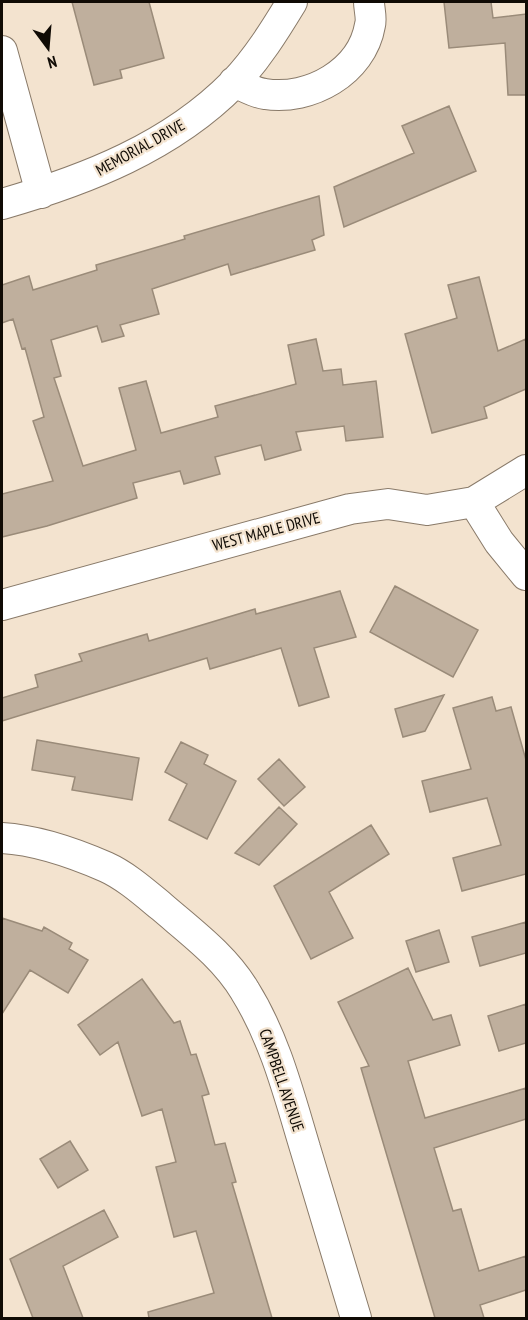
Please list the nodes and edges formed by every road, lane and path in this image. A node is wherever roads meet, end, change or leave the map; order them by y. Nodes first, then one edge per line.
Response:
1 (292, 2) edge
2 (369, 2) edge
3 (2, 51) edge
4 (234, 82) junction
5 (41, 193) junction
6 (2, 204) edge
7 (526, 470) edge
8 (474, 502) junction
9 (526, 575) edge
10 (2, 605) edge
11 (2, 838) edge
12 (356, 1318) edge

1 - 4 street, MEMORIAL DRIVE
2 - 4 street
3 - 5 street
4 - 5 street, MEMORIAL DRIVE
5 - 6 street, MEMORIAL DRIVE
7 - 8 street, WEST MAPLE DRIVE
8 - 9 street
8 - 10 street, WEST MAPLE DRIVE
11 - 12 street, CAMPBELL AVENUE

